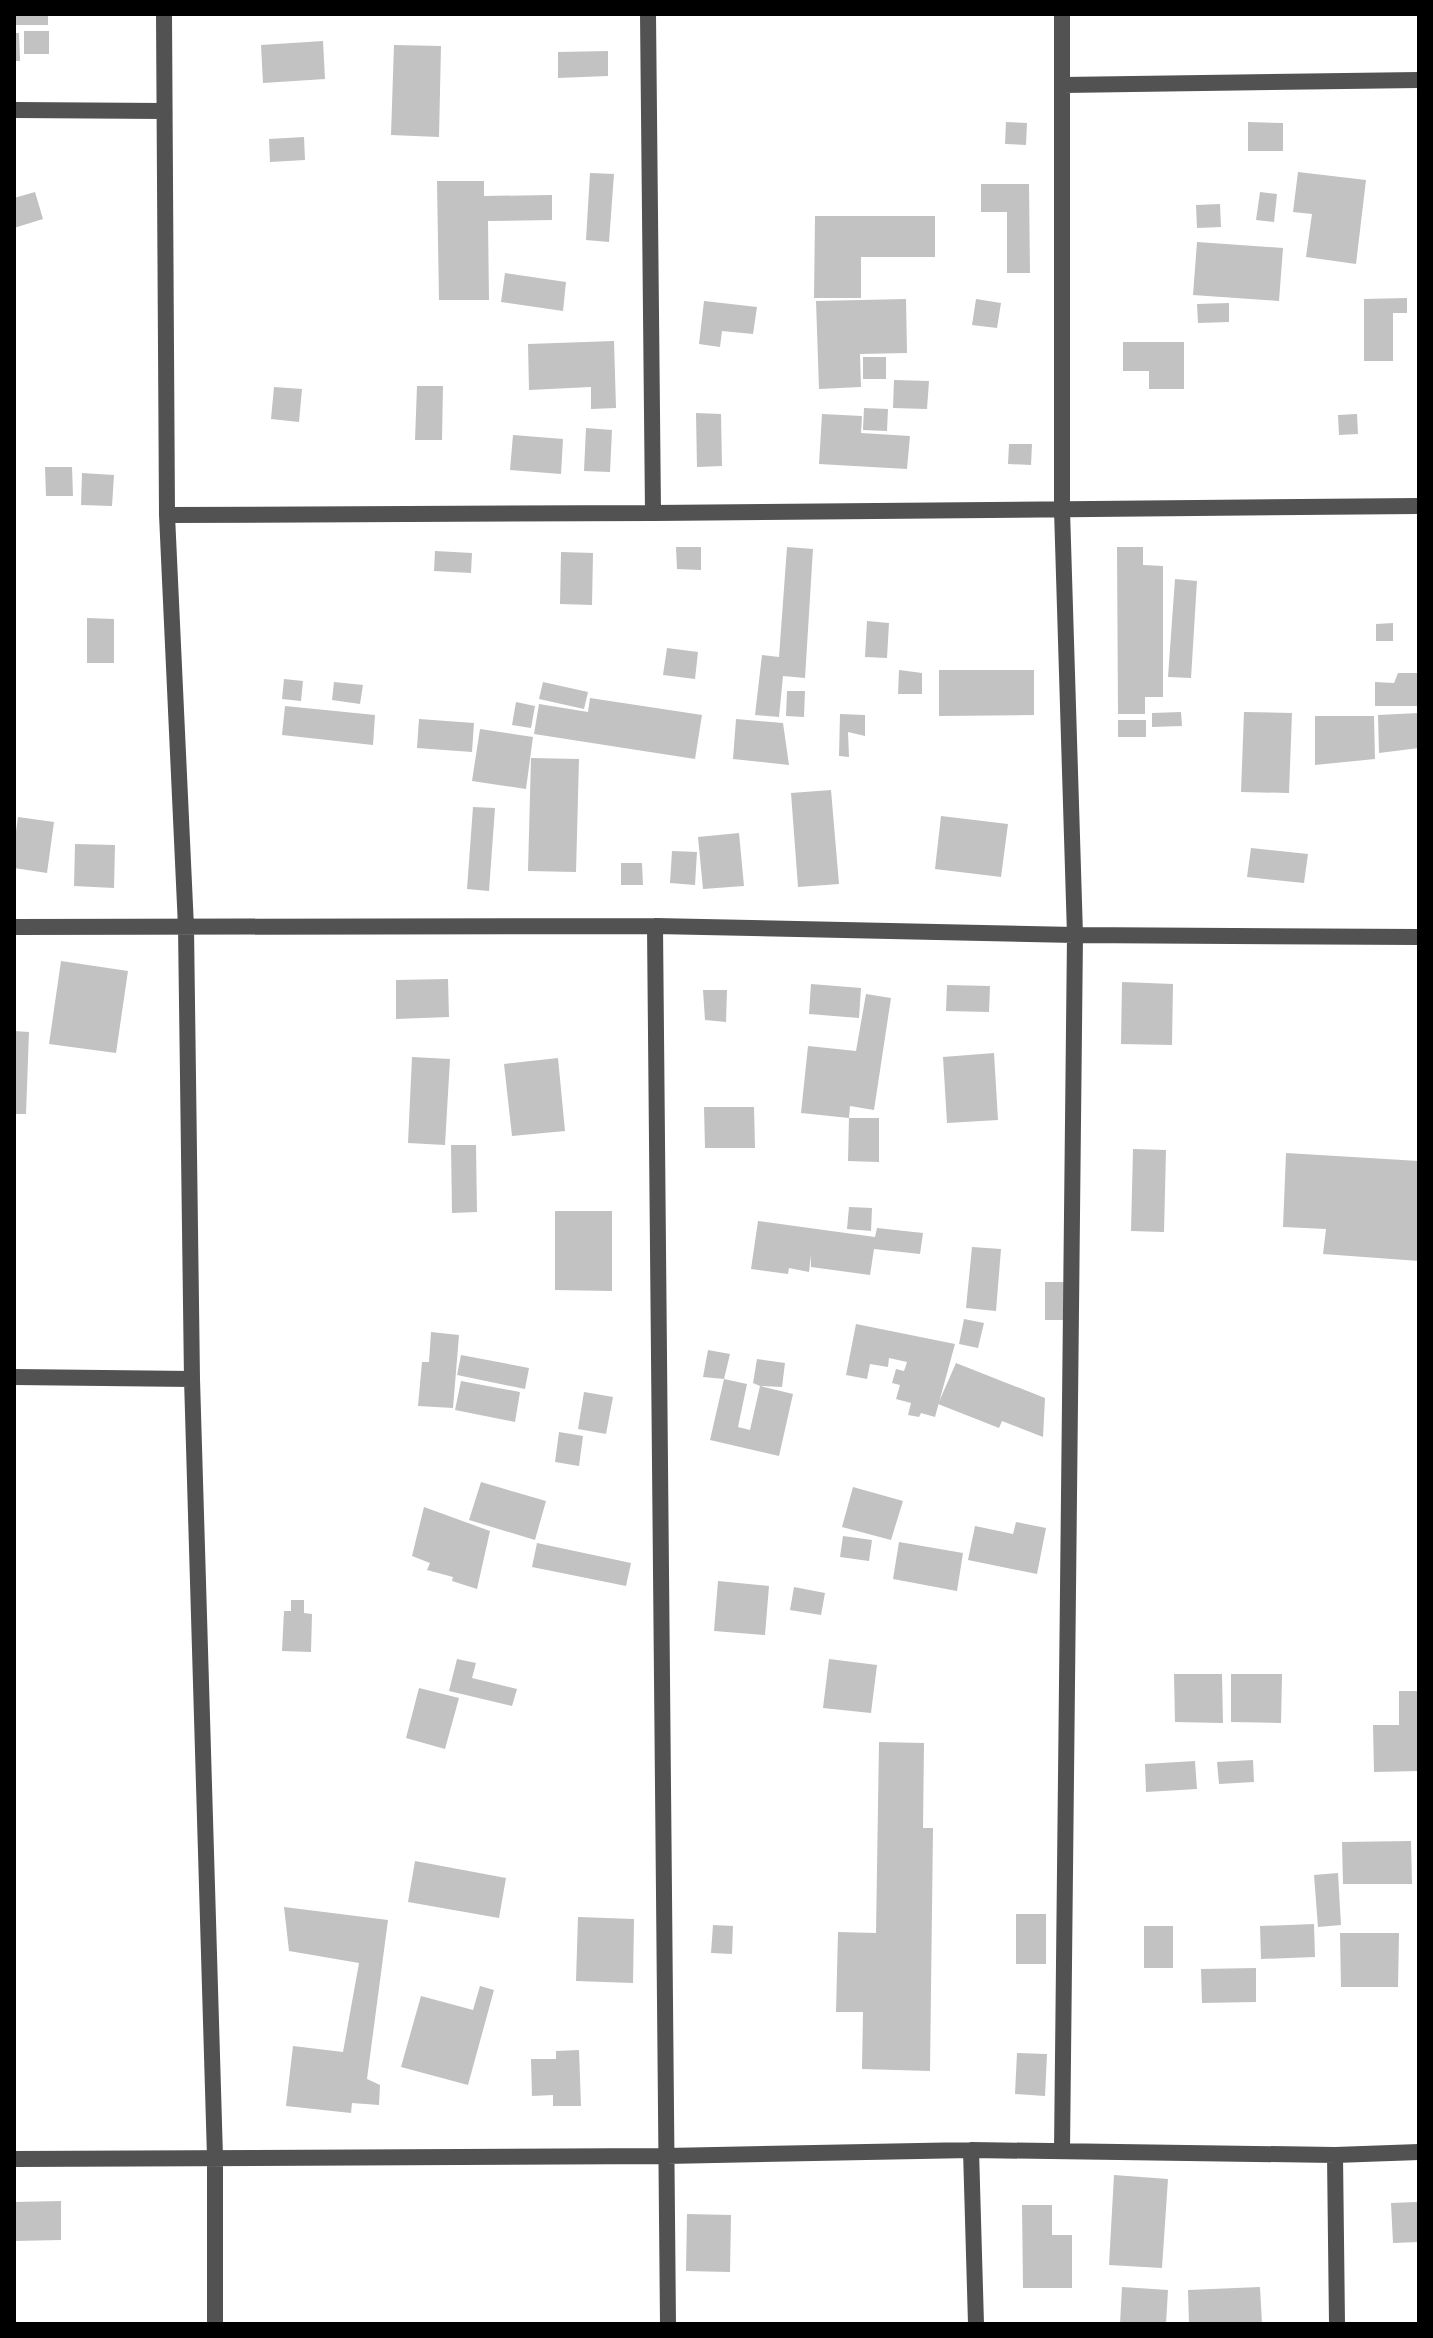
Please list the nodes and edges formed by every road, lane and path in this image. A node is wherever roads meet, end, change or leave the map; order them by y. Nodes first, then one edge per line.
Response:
1 (164, 14) edge
2 (648, 14) edge
3 (1062, 14) edge
4 (1419, 80) edge
5 (1063, 85) junction
6 (14, 110) edge
7 (164, 111) junction
8 (1419, 506) edge
9 (1062, 510) junction
10 (653, 513) junction
11 (167, 515) junction
12 (655, 926) junction
13 (14, 927) edge
14 (186, 927) junction
15 (1075, 935) junction
16 (1419, 937) edge
17 (14, 1377) edge
18 (192, 1379) junction
19 (971, 2150) junction
20 (1062, 2151) junction
21 (1419, 2152) edge
22 (1335, 2155) junction
23 (666, 2156) junction
24 (215, 2157) junction
25 (14, 2159) edge
26 (215, 2324) edge
27 (668, 2324) edge
28 (976, 2324) edge
29 (1337, 2324) edge

1 - 7 street
2 - 10 street
3 - 5 street
4 - 5 street
5 - 9 street
6 - 7 street
7 - 11 street
8 - 9 street
9 - 10 street
9 - 15 street
10 - 11 street
11 - 14 street
12 - 14 street
12 - 15 street
12 - 23 street
13 - 14 street
14 - 18 street
15 - 16 street
15 - 20 street
17 - 18 street
18 - 24 street
19 - 20 street
19 - 23 street
19 - 28 street
20 - 22 street
21 - 22 street
22 - 29 street
23 - 24 street
23 - 27 street
24 - 25 street
24 - 26 street

